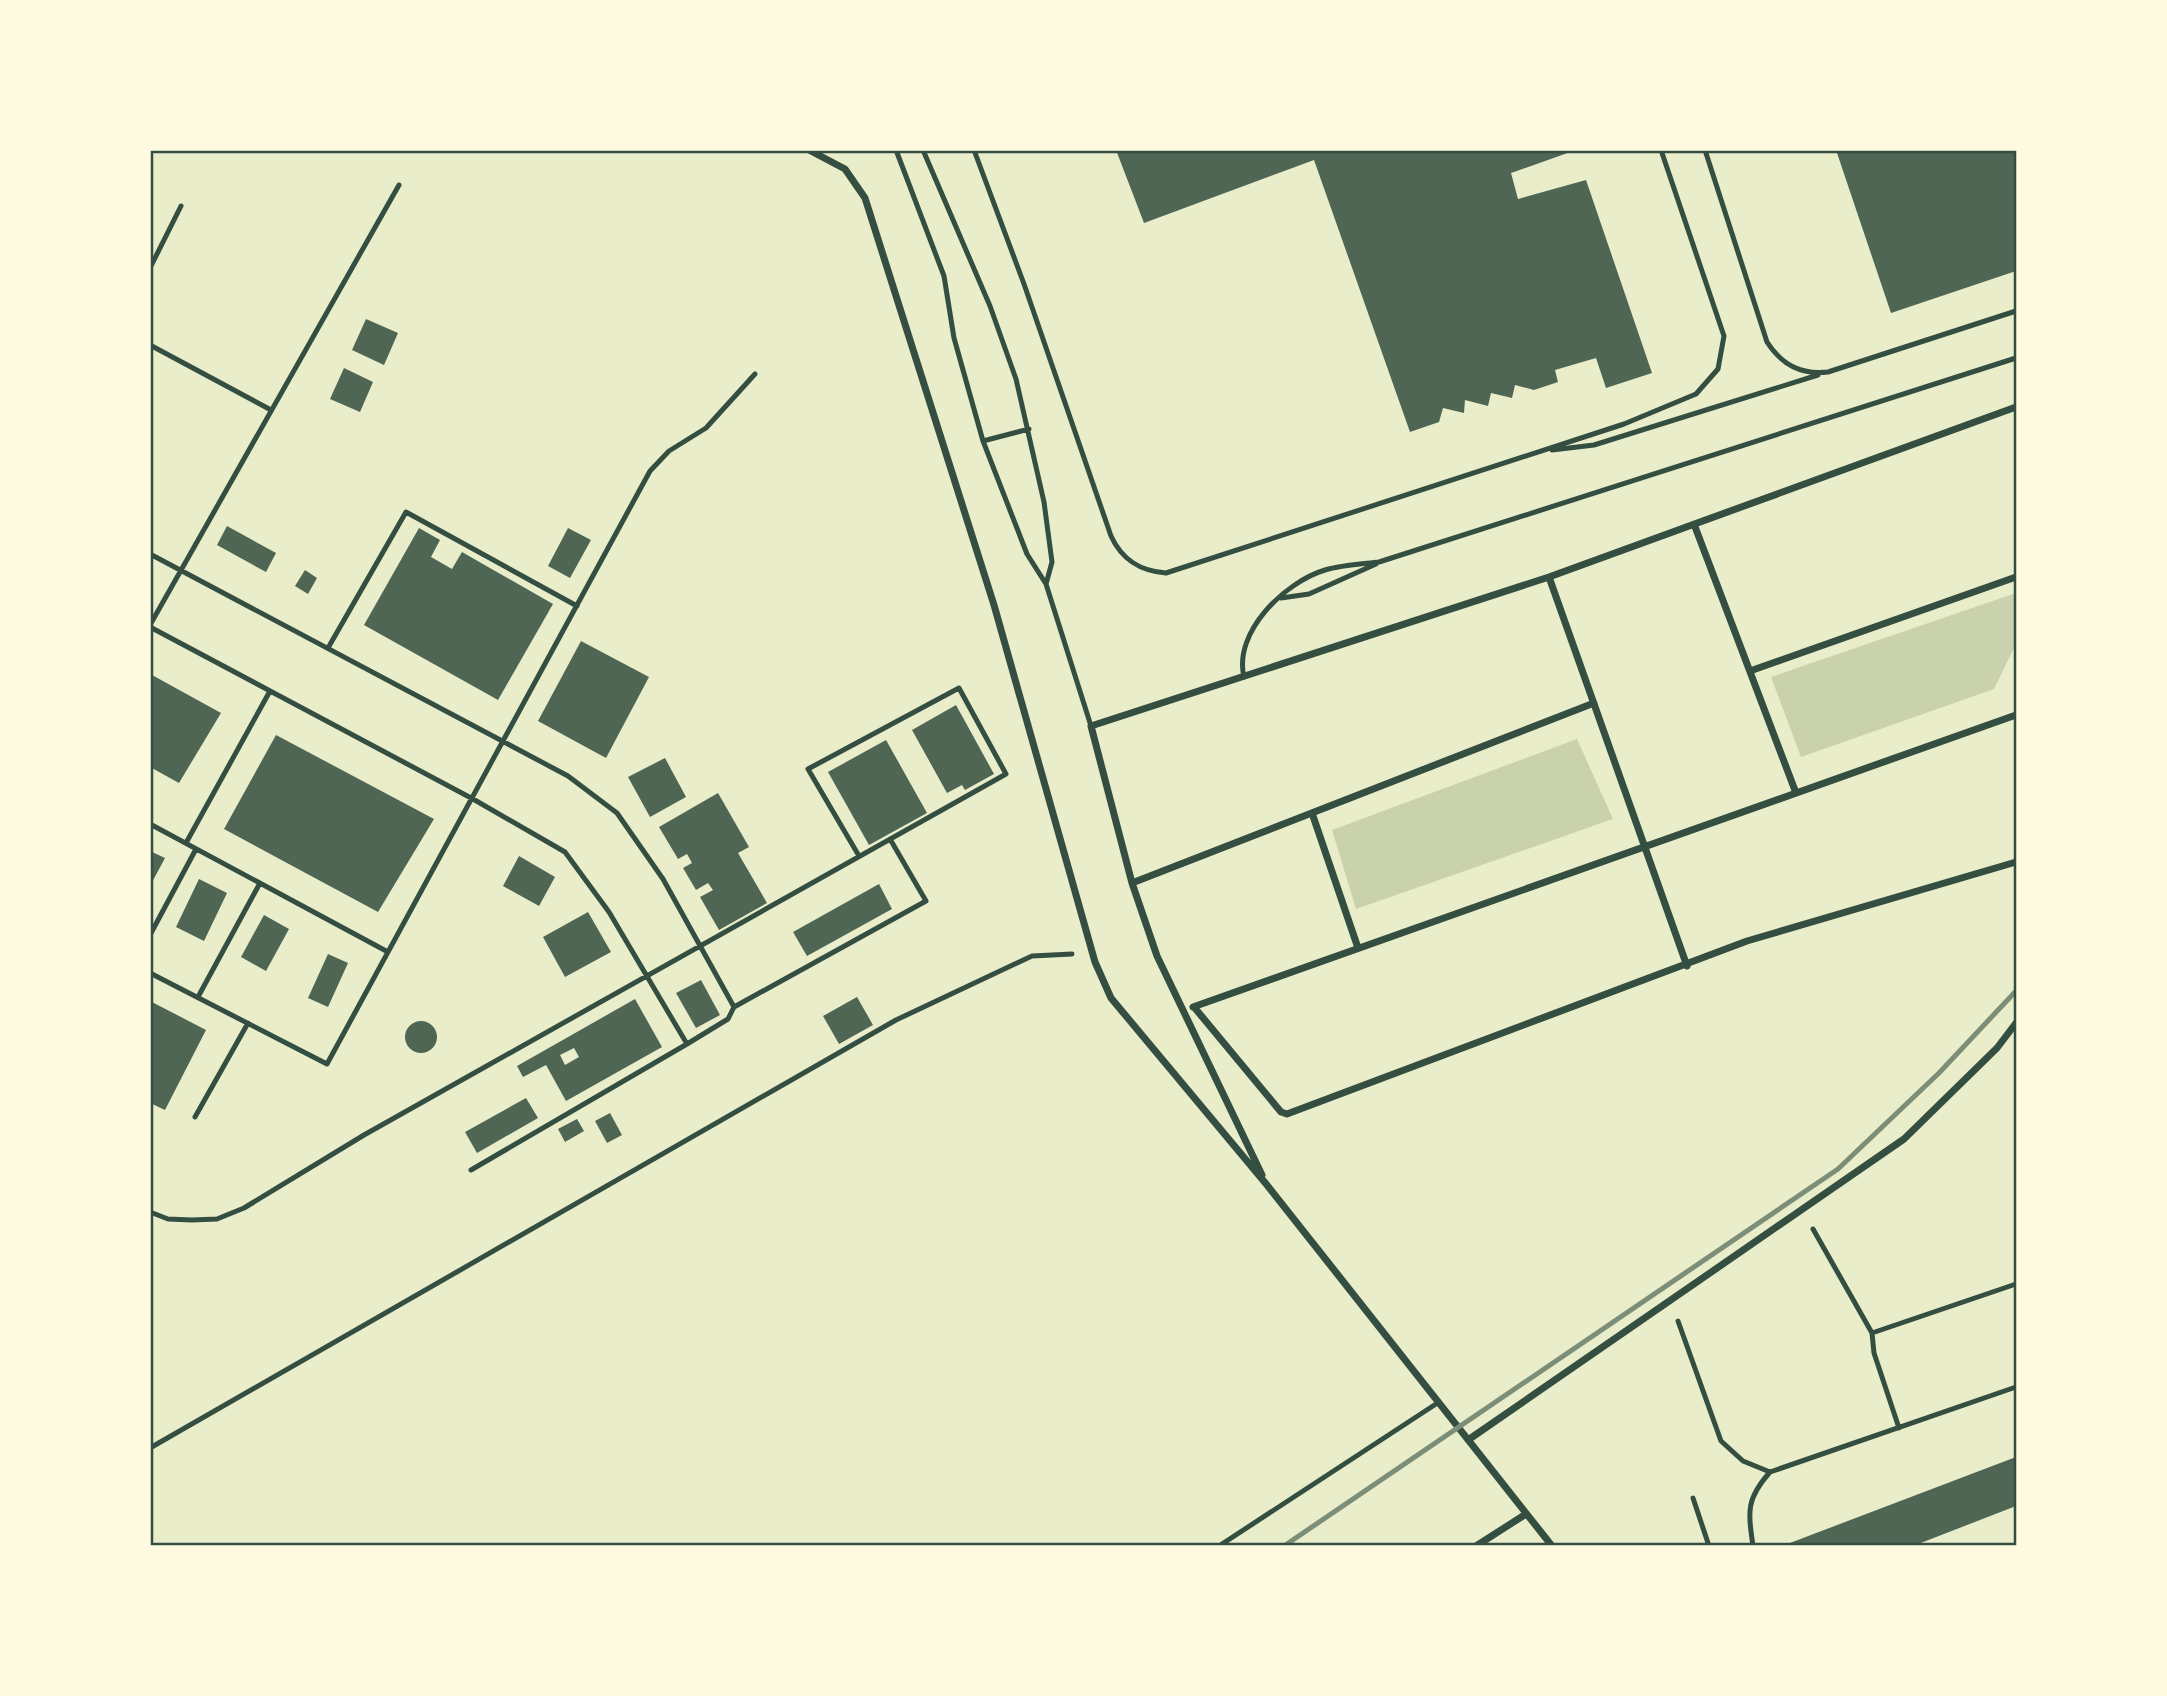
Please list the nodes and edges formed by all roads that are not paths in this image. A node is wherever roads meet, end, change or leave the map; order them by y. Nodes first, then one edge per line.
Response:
1 (809, 150) edge
2 (896, 150) edge
3 (923, 150) edge
4 (974, 150) edge
5 (1661, 150) edge
6 (1705, 150) edge
7 (399, 185) dead end
8 (181, 206) dead end
9 (150, 268) edge
10 (2017, 311) edge
11 (150, 345) edge
12 (2017, 358) edge
13 (1828, 372) junction
14 (755, 374) dead end
15 (2017, 407) edge
16 (271, 410) junction
17 (1029, 429) junction
18 (983, 441) junction
19 (1538, 452) junction
20 (1694, 524) junction
21 (150, 554) edge
22 (1379, 562) junction
23 (180, 570) junction
24 (1549, 577) junction
25 (2017, 577) edge
26 (1046, 584) junction
27 (1280, 598) junction
28 (577, 606) junction
29 (150, 626) edge
30 (328, 648) junction
31 (1750, 671) junction
32 (1244, 677) junction
33 (270, 691) junction
34 (1594, 703) junction
35 (2017, 715) edge
36 (1091, 726) junction
37 (504, 741) junction
38 (1797, 793) junction
39 (473, 799) junction
40 (1312, 813) junction
41 (150, 824) edge
42 (890, 839) junction
43 (186, 843) junction
44 (1645, 846) junction
45 (196, 849) junction
46 (859, 856) junction
47 (2017, 862) edge
48 (260, 883) junction
49 (1132, 883) junction
50 (150, 935) edge
51 (699, 947) junction
52 (1358, 948) junction
53 (388, 952) junction
54 (1072, 954) dead end
55 (1687, 966) junction
56 (150, 973) edge
57 (648, 976) junction
58 (198, 998) junction
59 (734, 1007) junction
60 (1194, 1007) junction
61 (1184, 1010) junction
62 (248, 1023) junction
63 (2017, 1023) edge
64 (687, 1044) junction
65 (195, 1117) dead end
66 (471, 1170) dead end
67 (1267, 1185) junction
68 (150, 1212) edge
69 (1813, 1229) dead end
70 (2017, 1284) edge
71 (1678, 1321) dead end
72 (1872, 1333) junction
73 (2017, 1387) edge
74 (1440, 1402) junction
75 (1899, 1428) junction
76 (1468, 1440) junction
77 (150, 1448) edge
78 (1770, 1472) junction
79 (1693, 1498) dead end
80 (1526, 1514) junction
81 (1219, 1545) edge
82 (1476, 1545) edge
83 (1552, 1545) edge
84 (1709, 1545) edge
85 (1752, 1545) edge

1 - 67 street
2 - 18 lane
3 - 17 lane
4 - 19 lane
5 - 19 lane
6 - 13 lane
7 - 16 lane
8 - 9 lane
10 - 13 lane
11 - 16 lane
12 - 22 lane
13 - 19 lane
14 - 28 lane
15 - 20 street
16 - 23 lane
17 - 18 lane
17 - 26 lane
18 - 26 lane
20 - 24 street
20 - 31 street
21 - 23 lane
22 - 27 lane
22 - 27 lane
23 - 29 lane
23 - 30 lane
24 - 32 street
24 - 34 street
25 - 31 street
26 - 36 lane
27 - 32 lane
28 - 30 lane
28 - 37 lane
29 - 33 lane
30 - 37 lane
31 - 38 street
32 - 36 street
33 - 39 lane
33 - 43 lane
34 - 40 street
34 - 44 street
35 - 38 street
36 - 49 street
37 - 39 lane
37 - 51 lane
38 - 44 street
39 - 53 lane
39 - 57 lane
40 - 49 street
40 - 52 street
41 - 43 lane
42 - 46 lane
42 - 46 lane
42 - 59 lane
43 - 45 lane
44 - 52 street
44 - 55 street
45 - 48 lane
45 - 50 lane
46 - 51 lane
47 - 55 street
48 - 53 lane
48 - 58 lane
49 - 61 street
51 - 57 lane
51 - 59 lane
52 - 60 street
53 - 62 lane
54 - 77 lane
55 - 60 street
56 - 58 lane
57 - 64 lane
57 - 68 lane
58 - 62 lane
59 - 64 lane
60 - 61 street
61 - 67 street
62 - 65 lane
63 - 76 street
64 - 66 lane
67 - 74 street
69 - 72 lane
70 - 72 lane
71 - 78 lane
72 - 75 lane
73 - 75 lane
74 - 76 street
74 - 81 lane
75 - 78 lane
76 - 80 street
78 - 85 lane
79 - 84 lane
80 - 82 street
80 - 83 street

